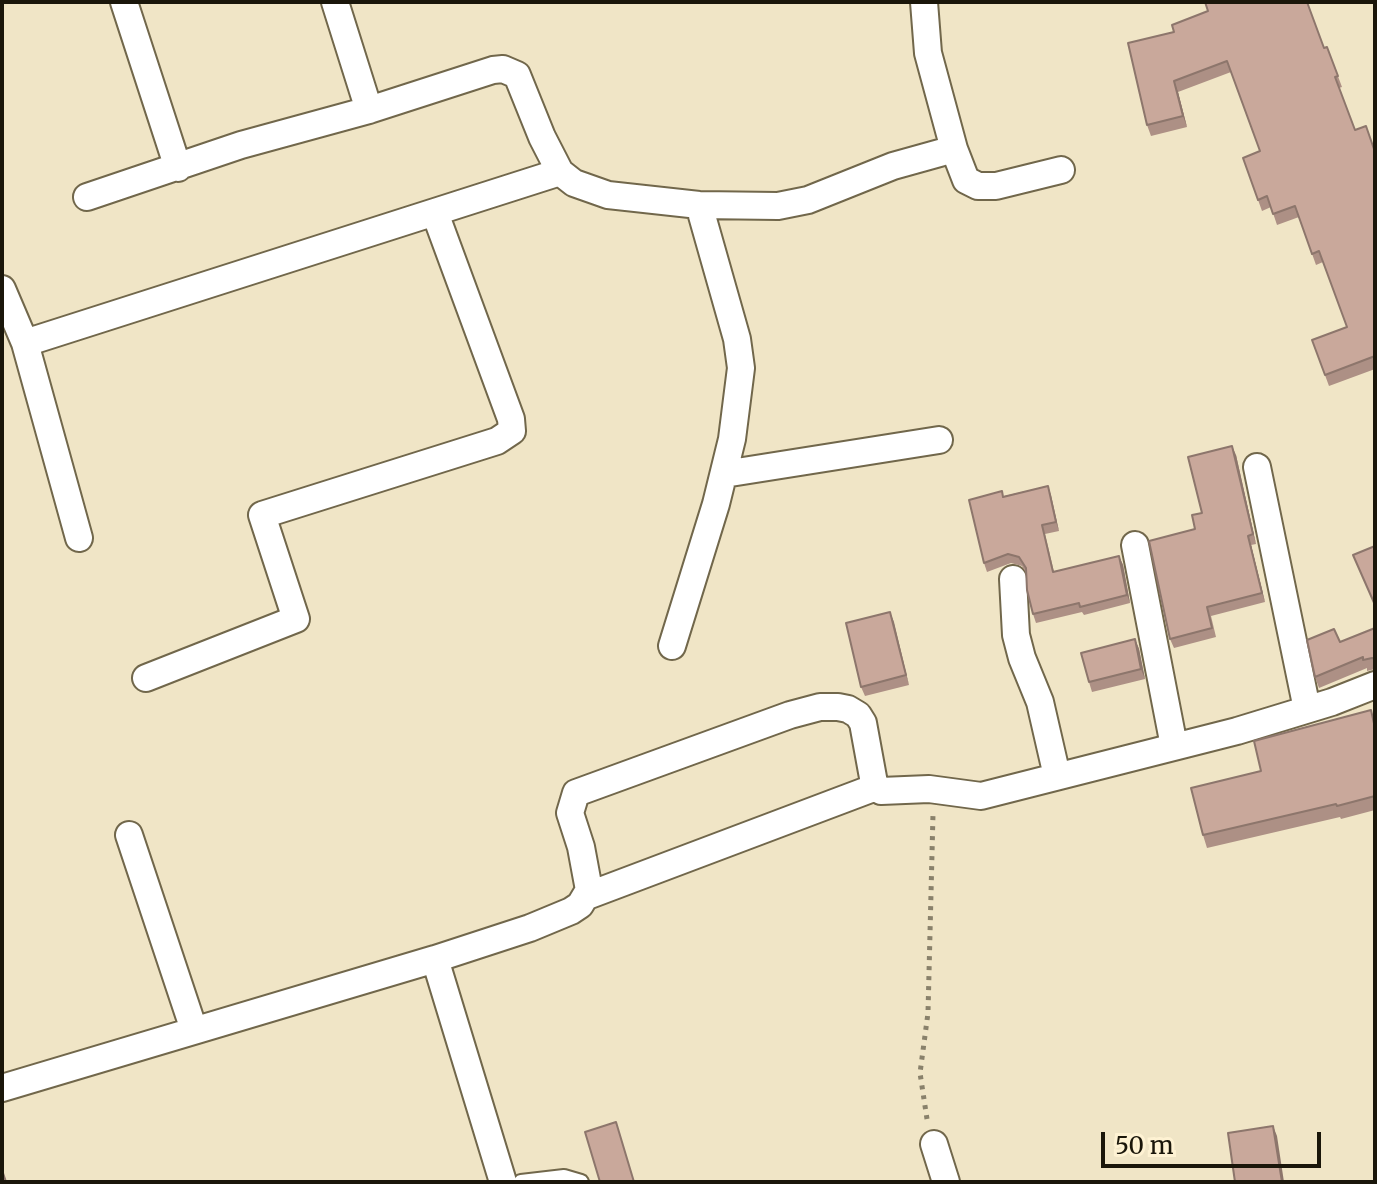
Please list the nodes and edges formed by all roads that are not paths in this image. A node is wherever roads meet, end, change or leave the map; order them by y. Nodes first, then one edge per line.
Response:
1 (124, 2) edge
2 (335, 2) edge
3 (924, 2) edge
4 (369, 110) junction
5 (954, 149) junction
6 (178, 168) junction
7 (1061, 170) dead end
8 (560, 172) junction
9 (87, 197) dead end
10 (699, 205) junction
11 (435, 213) junction
12 (2, 289) edge
13 (25, 343) junction
14 (939, 440) dead end
15 (1257, 467) dead end
16 (724, 474) junction
17 (79, 538) dead end
18 (1135, 545) dead end
19 (1013, 579) dead end
20 (672, 646) dead end
21 (146, 678) dead end
22 (1375, 685) edge
23 (1307, 709) junction
24 (1174, 746) junction
25 (1057, 776) junction
26 (876, 787) junction
27 (129, 835) dead end
28 (587, 896) junction
29 (435, 959) junction
30 (194, 1030) junction
31 (2, 1088) edge
32 (934, 1144) road end
33 (503, 1182) edge
34 (521, 1182) edge
35 (581, 1182) edge
36 (946, 1182) edge

1 - 6 street
2 - 4 street
3 - 5 street
4 - 6 street
4 - 8 street
5 - 7 street
5 - 10 street
6 - 9 street
8 - 10 street
8 - 11 street
10 - 16 street
11 - 13 street
11 - 21 street
12 - 13 street
13 - 17 street
14 - 16 street
15 - 23 street
16 - 20 street
18 - 24 street
19 - 25 street
22 - 23 street
23 - 24 street
24 - 25 street
25 - 26 street
26 - 28 street
26 - 28 street
27 - 30 street
28 - 29 street
29 - 30 street
29 - 33 street
30 - 31 street
32 - 36 street
34 - 35 lane

